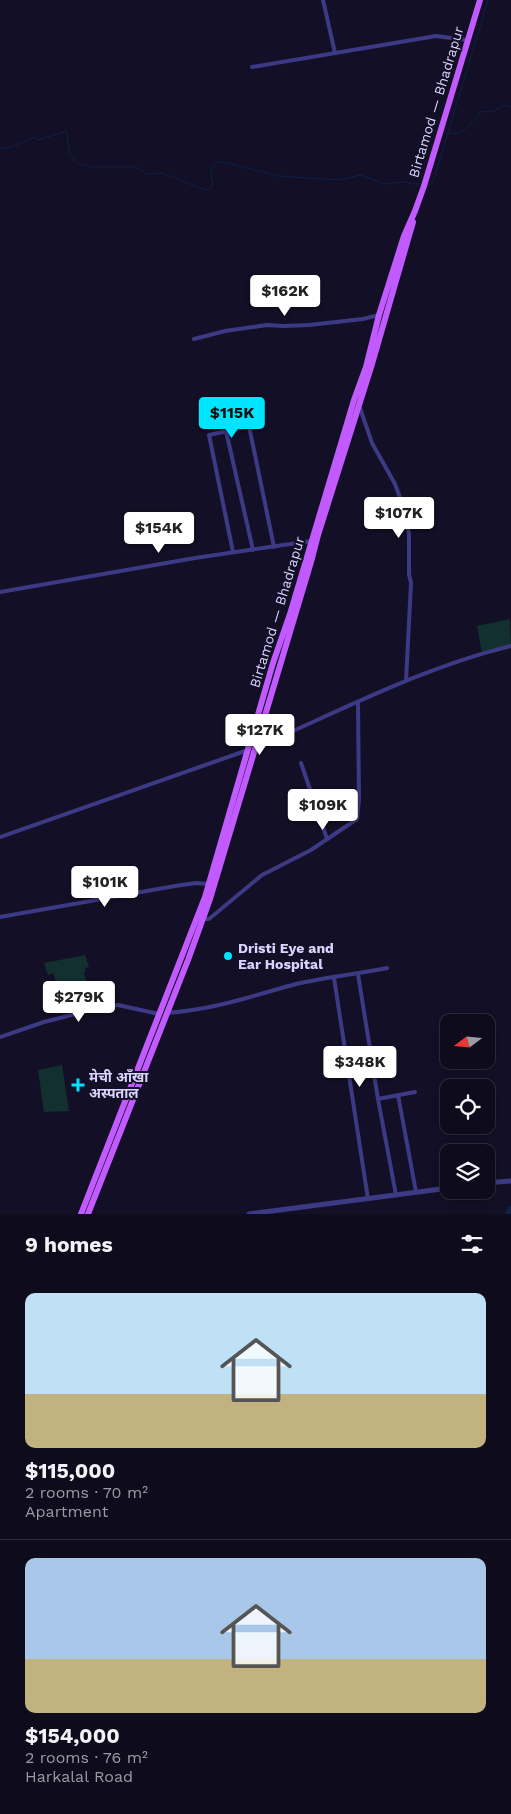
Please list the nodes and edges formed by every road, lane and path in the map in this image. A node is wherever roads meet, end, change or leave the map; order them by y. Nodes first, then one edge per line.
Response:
1 (323, 0) edge
2 (480, 0) edge
3 (468, 40) junction
4 (335, 53) junction
5 (252, 66) dead end
6 (415, 211) junction
7 (379, 314) junction
8 (194, 339) dead end
9 (357, 402) junction
10 (226, 431) junction
11 (314, 542) junction
12 (274, 547) junction
13 (253, 550) junction
14 (233, 552) junction
15 (0, 592) edge
16 (511, 646) edge
17 (406, 681) junction
18 (358, 702) junction
19 (252, 749) junction
20 (301, 763) dead end
21 (0, 837) edge
22 (327, 839) junction
23 (209, 884) junction
24 (0, 917) edge
25 (203, 919) junction
26 (196, 929) junction
27 (387, 968) dead end
28 (358, 974) junction
29 (334, 978) junction
30 (164, 1013) junction
31 (0, 1037) edge
32 (415, 1092) dead end
33 (131, 1095) junction
34 (398, 1095) junction
35 (378, 1099) junction
36 (511, 1181) edge
37 (495, 1183) edge
38 (440, 1189) edge
39 (416, 1192) junction
40 (396, 1195) junction
41 (368, 1199) junction
42 (81, 1214) edge
43 (88, 1214) edge
44 (249, 1214) edge

1 - 4 street
2 - 3 main road, Birtamod — Bhadrapur
3 - 4 street
3 - 6 main road, Birtamod — Bhadrapur
4 - 5 street
6 - 7 main road, Birtamod — Bhadrapur
6 - 9 main road, Birtamod — Bhadrapur
7 - 8 street
7 - 9 main road, Birtamod — Bhadrapur
9 - 11 main road, Birtamod — Bhadrapur
9 - 17 street
10 - 12 street
10 - 13 street
10 - 14 street
11 - 12 street
11 - 19 main road, Birtamod — Bhadrapur
12 - 13 street
13 - 14 street
14 - 15 street
16 - 17 street
17 - 18 street
18 - 19 street
18 - 22 street
19 - 21 street
19 - 23 main road, Birtamod — Bhadrapur
19 - 25 main road, Birtamod — Bhadrapur
20 - 22 street
22 - 25 street
23 - 24 street
23 - 26 main road, Birtamod — Bhadrapur
25 - 26 main road, Birtamod — Bhadrapur
26 - 30 main road, Birtamod — Bhadrapur
27 - 28 street
28 - 29 street
28 - 35 street
29 - 30 street
29 - 41 street
30 - 31 street
30 - 33 main road, Birtamod — Bhadrapur
32 - 34 street
33 - 42 main road, Birtamod — Bhadrapur
33 - 43 main road, Birtamod — Bhadrapur
34 - 35 street
34 - 39 street
35 - 40 street
36 - 37 street
38 - 39 street
39 - 40 street
40 - 41 street
41 - 44 street

